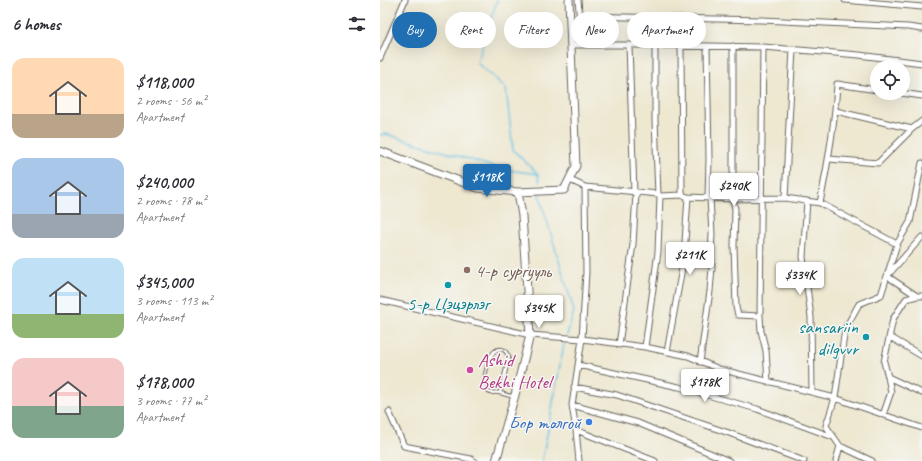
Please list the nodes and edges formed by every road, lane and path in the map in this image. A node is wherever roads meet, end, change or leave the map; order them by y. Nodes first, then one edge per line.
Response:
1 (405, 0) edge
2 (569, 0) edge
3 (578, 0) edge
4 (845, 0) edge
5 (922, 7) edge
6 (580, 12) edge
7 (619, 17) edge
8 (922, 29) edge
9 (571, 45) edge
10 (707, 46) joint
11 (733, 46) junction
12 (763, 47) junction
13 (571, 48) edge
14 (629, 48) edge
15 (655, 48) edge
16 (681, 48) edge
17 (793, 49) junction
18 (380, 58) edge
19 (922, 63) edge
20 (870, 89) edge
21 (910, 94) edge
22 (922, 96) edge
23 (836, 111) junction
24 (922, 121) edge
25 (912, 129) junction
26 (380, 151) edge
27 (380, 156) edge
28 (398, 158) junction
29 (829, 159) junction
30 (922, 163) edge
31 (570, 180) junction
32 (585, 187) junction
33 (518, 192) junction
34 (635, 193) junction
35 (659, 195) junction
36 (685, 196) junction
37 (709, 198) junction
38 (761, 198) junction
39 (785, 198) junction
40 (733, 199) junction
41 (807, 201) junction
42 (820, 203) junction
43 (922, 237) edge
44 (897, 244) junction
45 (887, 276) junction
46 (920, 296) edge
47 (380, 300) edge
48 (760, 316) junction
49 (530, 335) junction
50 (890, 337) junction
51 (582, 339) junction
52 (619, 345) junction
53 (645, 347) junction
54 (667, 352) junction
55 (922, 356) edge
56 (700, 362) junction
57 (578, 365) junction
58 (888, 377) junction
59 (768, 382) junction
60 (574, 387) junction
61 (500, 392) junction
62 (812, 392) junction
63 (922, 393) edge
64 (515, 395) junction
65 (835, 398) junction
66 (572, 405) junction
67 (389, 412) dead end
68 (883, 415) junction
69 (922, 428) edge
70 (576, 430) junction
71 (833, 437) junction
72 (840, 446) junction
73 (474, 461) edge
74 (496, 461) edge
75 (579, 461) edge
76 (655, 461) edge
77 (729, 461) edge
78 (804, 461) edge
79 (836, 461) edge
80 (872, 461) edge

1 - 18 street
2 - 9 street
3 - 6 street
4 - 5 street
7 - 8 street
10 - 11 street
10 - 37 street
11 - 12 street
11 - 40 street
12 - 17 street
12 - 38 street
13 - 31 street
14 - 34 street
15 - 35 street
16 - 36 street
17 - 19 street
17 - 39 street
20 - 23 street
21 - 22 street
23 - 25 street
23 - 29 street
24 - 25 street
25 - 29 street
26 - 28 street
27 - 28 street
28 - 33 street
29 - 42 street
30 - 44 street
31 - 32 street
31 - 33 street
32 - 34 street
32 - 51 street
33 - 49 street
34 - 35 street
34 - 52 street
35 - 36 street
35 - 53 street
36 - 37 street
36 - 54 street
37 - 40 street
37 - 56 street
38 - 39 street
38 - 40 street
38 - 48 street
39 - 41 street
40 - 48 street
41 - 42 street
41 - 62 street
42 - 44 street
43 - 45 street
44 - 45 street
45 - 46 street
45 - 65 street
46 - 50 street
47 - 49 street
48 - 59 street
49 - 51 street
49 - 64 street
50 - 55 street
50 - 58 street
51 - 52 street
51 - 57 street
52 - 53 street
53 - 54 street
54 - 56 street
56 - 59 street
57 - 60 street
57 - 71 street
58 - 63 street
58 - 68 street
59 - 62 street
60 - 66 street
60 - 78 street
61 - 61 lane
61 - 64 lane
62 - 65 street
64 - 74 street
65 - 68 street
65 - 71 street
66 - 70 street
66 - 77 street
67 - 73 street
68 - 69 street
70 - 75 street
70 - 76 street
71 - 72 street
72 - 79 street
72 - 80 street

